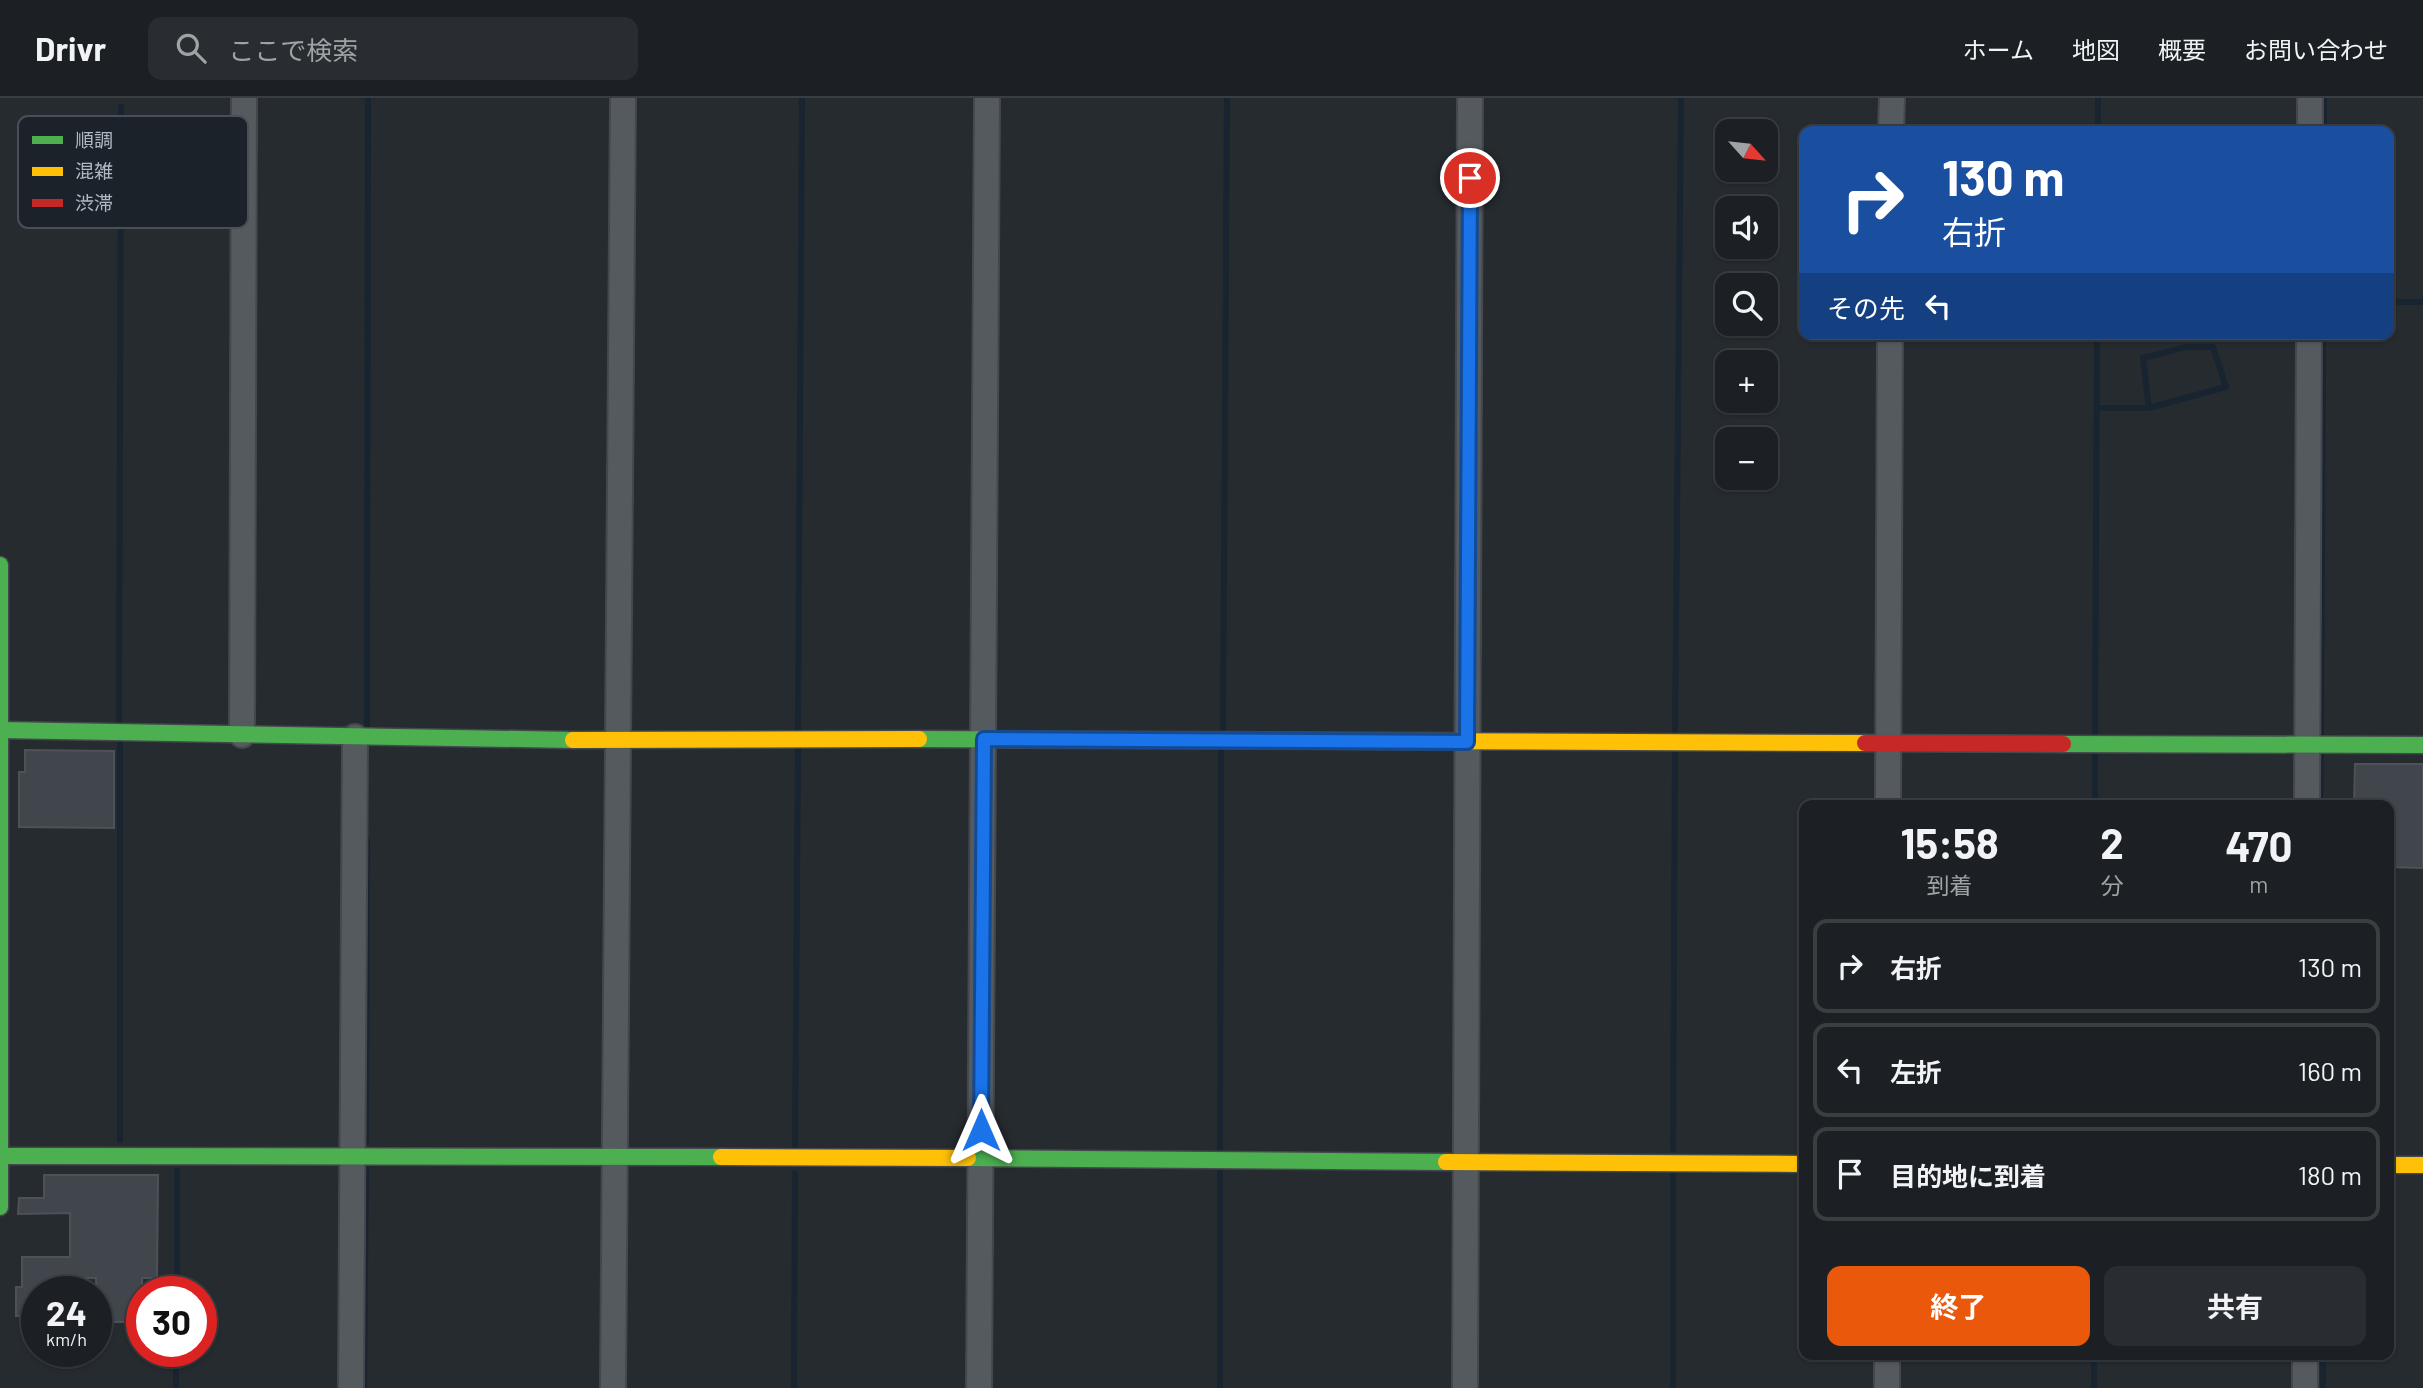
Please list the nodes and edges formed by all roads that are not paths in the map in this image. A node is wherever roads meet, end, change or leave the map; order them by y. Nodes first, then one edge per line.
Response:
1 (244, 98) edge
2 (623, 98) edge
3 (987, 98) edge
4 (1470, 98) edge
5 (1892, 98) edge
6 (2310, 98) edge
7 (244, 116) edge
8 (1891, 126) edge
9 (2310, 126) edge
10 (244, 228) edge
11 (1890, 340) edge
12 (2309, 340) edge
13 (0, 565) edge
14 (0, 573) edge
15 (0, 672) edge
16 (0, 730) edge
17 (242, 734) junction
18 (355, 737) junction
19 (984, 739) junction
20 (618, 741) junction
21 (1467, 742) junction
22 (1888, 742) junction
23 (2307, 745) junction
24 (2423, 745) edge
25 (1888, 800) edge
26 (2307, 800) edge
27 (1, 1156) edge
28 (352, 1156) junction
29 (615, 1156) junction
30 (980, 1158) junction
31 (1466, 1162) junction
32 (1799, 1164) edge
33 (2394, 1165) edge
34 (2423, 1165) edge
35 (0, 1207) edge
36 (1887, 1360) edge
37 (2305, 1360) edge
38 (351, 1388) edge
39 (613, 1388) edge
40 (979, 1388) edge
41 (1465, 1388) edge
42 (1887, 1388) edge
43 (2305, 1388) edge

1 - 7 street
2 - 20 street
3 - 19 street
4 - 21 street
5 - 8 street
6 - 9 street
10 - 17 street
11 - 22 street
12 - 23 street
13 - 14 street
14 - 15 street
15 - 16 street
16 - 17 street
16 - 27 street
17 - 18 street
18 - 20 street
18 - 28 street
19 - 20 street
19 - 21 street
19 - 30 street
20 - 29 street
21 - 22 street
21 - 31 street
22 - 23 street
22 - 25 street
23 - 24 street
23 - 26 street
27 - 28 street
27 - 35 street
28 - 29 street
28 - 38 street
29 - 30 street
29 - 39 street
30 - 31 street
30 - 40 street
31 - 32 street
31 - 41 street
33 - 34 street
36 - 42 street
37 - 43 street

